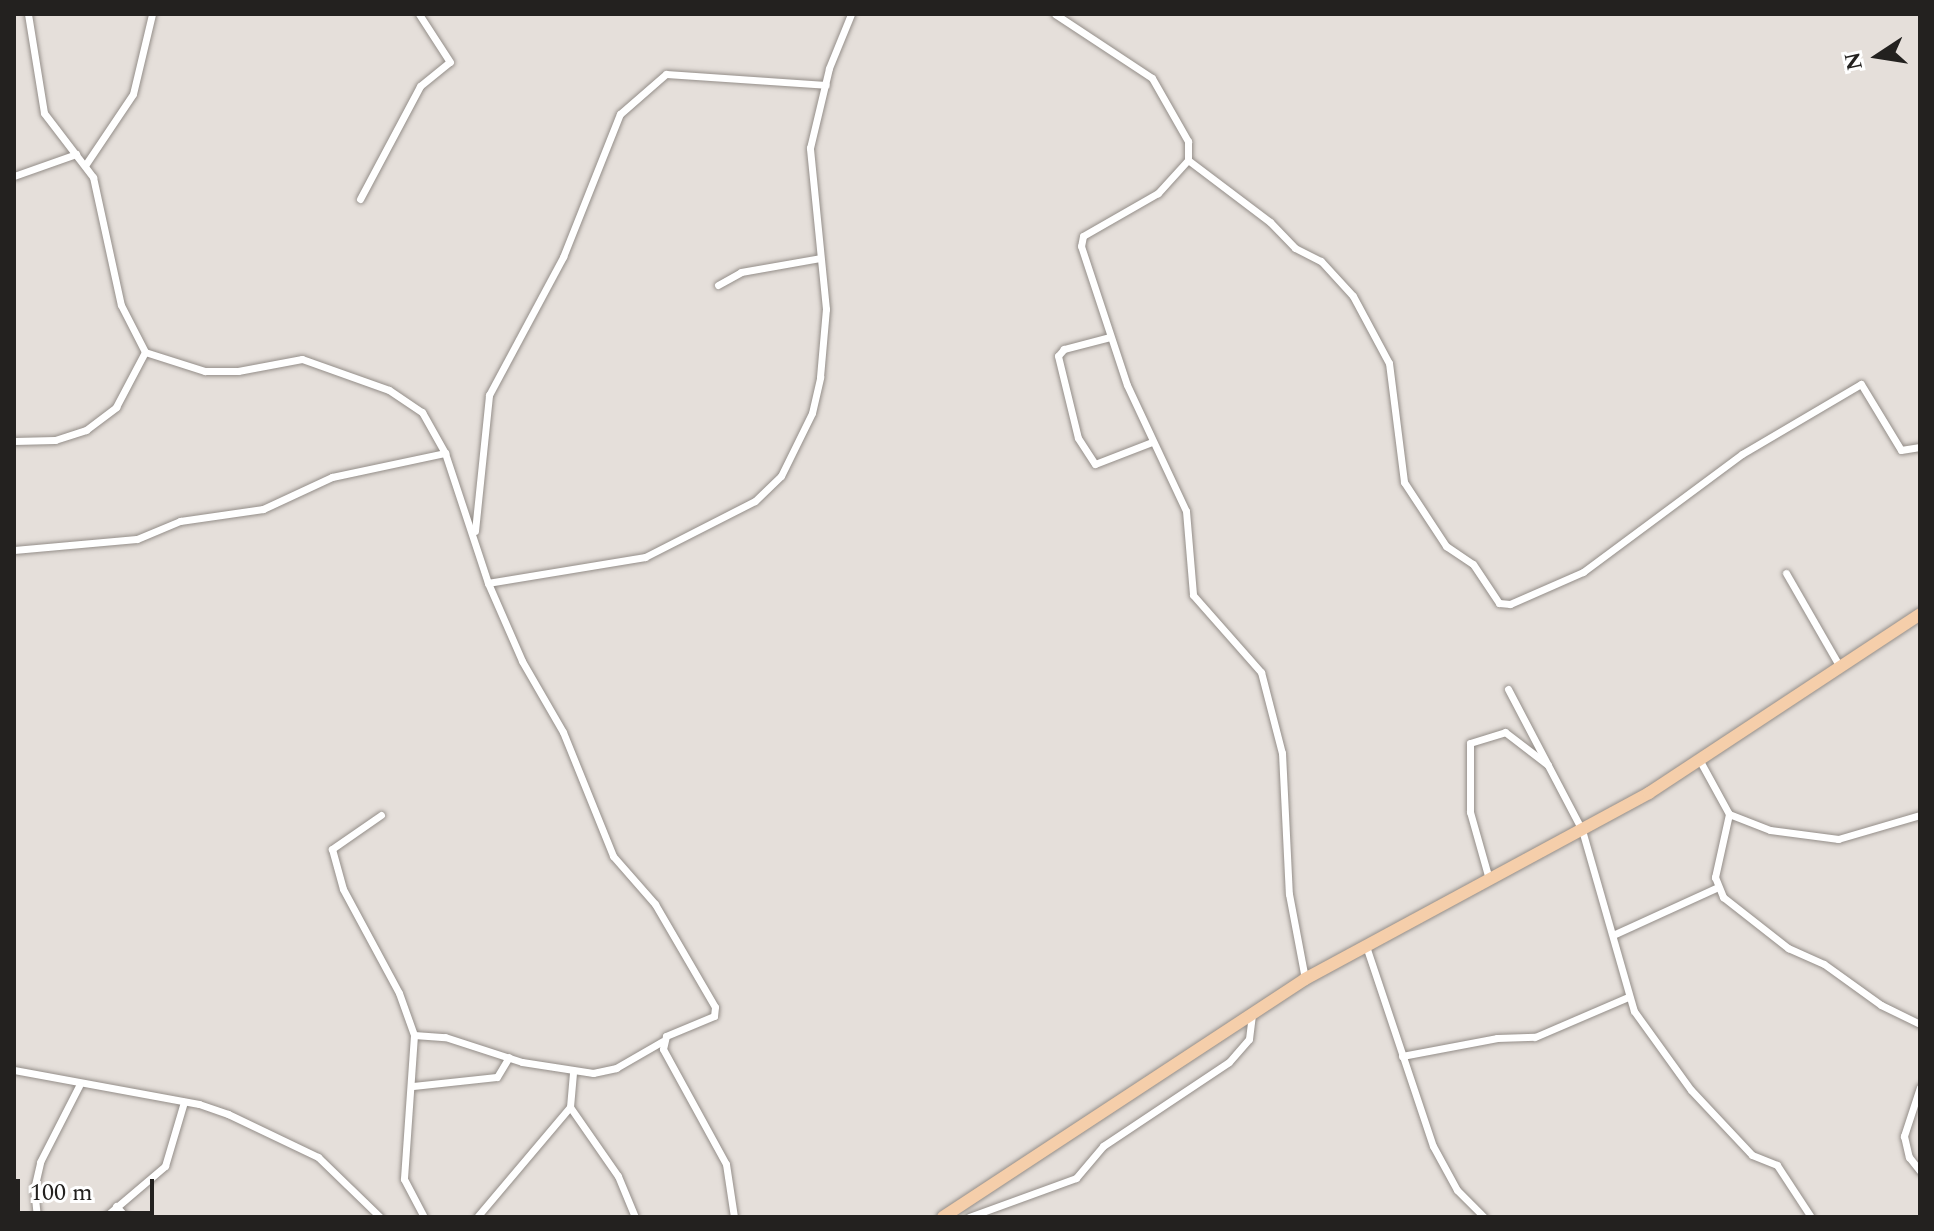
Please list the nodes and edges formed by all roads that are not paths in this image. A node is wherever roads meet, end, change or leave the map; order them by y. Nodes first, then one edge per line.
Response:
1 (28, 14) edge
2 (152, 14) edge
3 (419, 14) edge
4 (851, 14) edge
5 (1055, 14) edge
6 (826, 85) junction
7 (76, 154) junction
8 (1188, 160) junction
9 (86, 164) junction
10 (14, 176) edge
11 (360, 199) dead end
12 (820, 258) junction
13 (718, 285) dead end
14 (1110, 337) junction
15 (145, 352) junction
16 (14, 441) edge
17 (1152, 442) junction
18 (1920, 447) edge
19 (445, 453) junction
20 (474, 537) junction
21 (14, 550) edge
22 (1786, 573) dead end
23 (488, 583) junction
24 (1920, 614) edge
25 (1840, 667) junction
26 (1508, 689) dead end
27 (1700, 761) junction
28 (1550, 765) junction
29 (1729, 814) junction
30 (381, 815) dead end
31 (1920, 815) edge
32 (1582, 830) junction
33 (1489, 880) junction
34 (1716, 888) junction
35 (1615, 934) junction
36 (1367, 949) junction
37 (1305, 979) junction
38 (1628, 997) junction
39 (1252, 1016) junction
40 (1920, 1024) edge
41 (414, 1035) junction
42 (663, 1041) junction
43 (1402, 1056) junction
44 (509, 1057) junction
45 (14, 1070) edge
46 (573, 1073) junction
47 (80, 1084) junction
48 (413, 1086) junction
49 (1920, 1087) edge
50 (184, 1102) junction
51 (570, 1107) junction
52 (1920, 1171) edge
53 (116, 1206) junction
54 (37, 1217) edge
55 (105, 1217) edge
56 (126, 1217) edge
57 (380, 1217) edge
58 (424, 1217) edge
59 (477, 1217) edge
60 (635, 1217) edge
61 (734, 1217) edge
62 (943, 1217) edge
63 (969, 1217) edge
64 (1484, 1217) edge
65 (1811, 1217) edge

1 - 7 street
2 - 9 street
3 - 11 street
4 - 6 street
5 - 8 street
6 - 12 street
6 - 20 street
7 - 9 street
7 - 10 street
8 - 14 street
8 - 18 street
9 - 15 street
12 - 13 street
12 - 23 street
14 - 17 street
14 - 17 street
15 - 16 street
15 - 19 street
17 - 37 street
19 - 20 street
19 - 21 street
20 - 23 street
22 - 25 street
23 - 42 street
24 - 25 highway
25 - 27 highway
26 - 28 street
27 - 29 street
27 - 32 highway
28 - 32 street
28 - 33 street
29 - 31 street
29 - 34 street
30 - 41 street
32 - 33 highway
32 - 35 street
33 - 36 highway
34 - 35 street
34 - 40 street
35 - 38 street
36 - 37 highway
36 - 43 street
37 - 39 highway
38 - 43 street
38 - 65 street
39 - 62 highway
39 - 63 street
41 - 44 street
41 - 48 street
42 - 46 street
42 - 61 street
43 - 64 street
44 - 46 street
44 - 48 street
45 - 47 street
46 - 51 street
47 - 50 street
47 - 54 street
48 - 58 street
49 - 52 street
50 - 53 street
50 - 57 street
51 - 59 street
51 - 60 street
53 - 55 street
53 - 56 street

